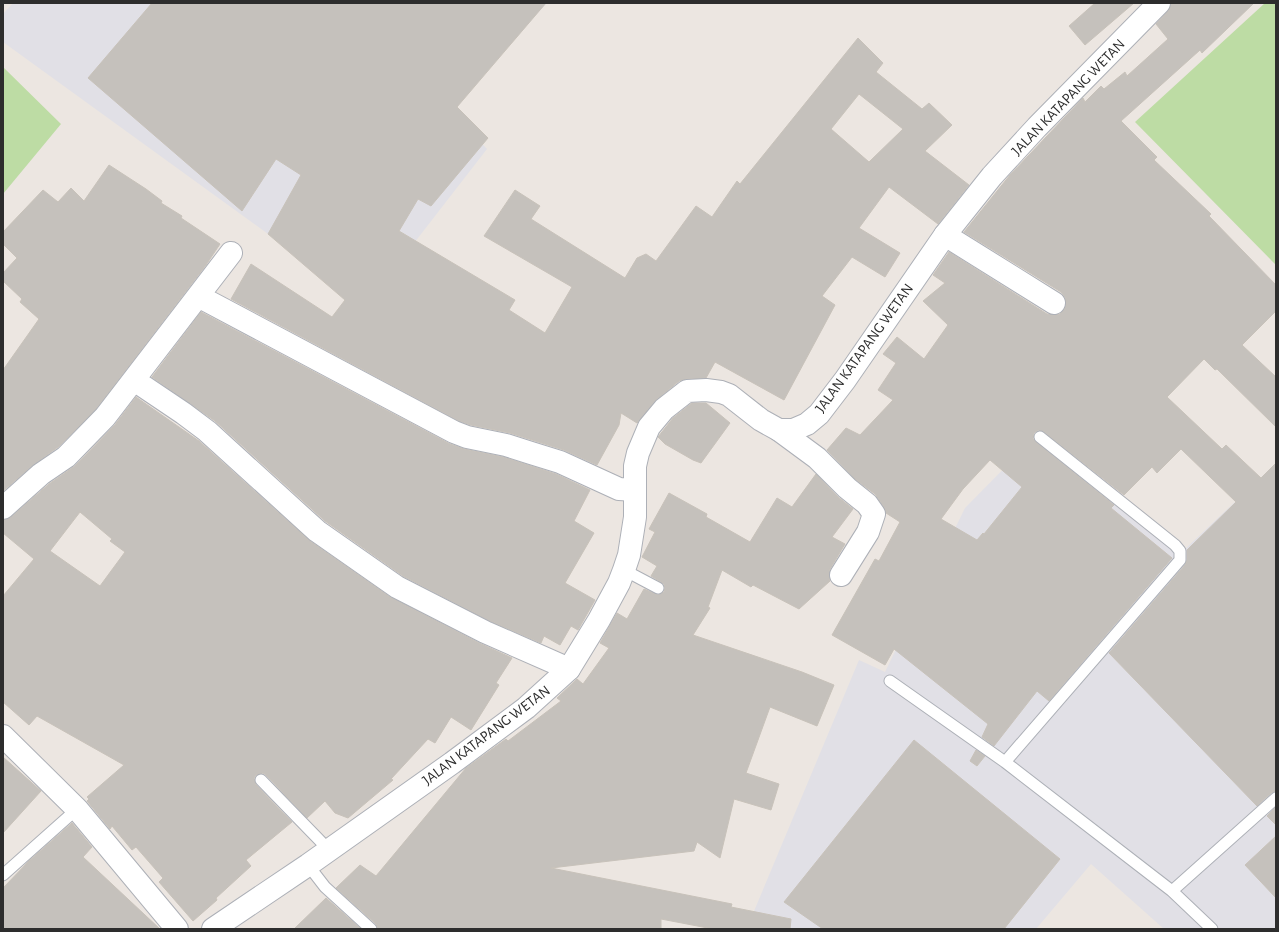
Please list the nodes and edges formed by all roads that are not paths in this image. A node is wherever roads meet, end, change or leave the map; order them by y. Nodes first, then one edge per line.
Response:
1 (1159, 3) edge
2 (945, 235) junction
3 (231, 253) dead end
4 (198, 296) junction
5 (1054, 304) dead end
6 (134, 380) junction
7 (779, 430) junction
8 (1040, 437) dead end
9 (635, 490) junction
10 (3, 508) edge
11 (624, 570) junction
12 (841, 575) dead end
13 (658, 588) dead end
14 (569, 669) junction
15 (890, 681) dead end
16 (3, 736) edge
17 (1005, 762) junction
18 (261, 780) dead end
19 (1276, 798) edge
20 (77, 809) junction
21 (329, 850) junction
22 (308, 865) junction
23 (3, 875) edge
24 (1172, 891) junction
25 (177, 929) edge
26 (213, 929) edge
27 (371, 929) edge
28 (1212, 929) edge

1 - 2 street, JALAN KATAPANG WETAN
2 - 5 street
2 - 7 street, JALAN KATAPANG WETAN
3 - 4 street
4 - 6 street
4 - 9 street
6 - 10 street
6 - 14 street
7 - 9 street, JALAN KATAPANG WETAN
7 - 12 street
8 - 17 lane
9 - 11 street, JALAN KATAPANG WETAN
11 - 13 lane
11 - 14 street, JALAN KATAPANG WETAN
14 - 21 street, JALAN KATAPANG WETAN
15 - 17 lane
16 - 20 street
17 - 24 lane
18 - 21 lane
19 - 24 lane
20 - 23 lane
20 - 25 street
21 - 22 street, JALAN KATAPANG WETAN
22 - 26 street, JALAN KATAPANG WETAN
22 - 27 lane
24 - 28 lane

